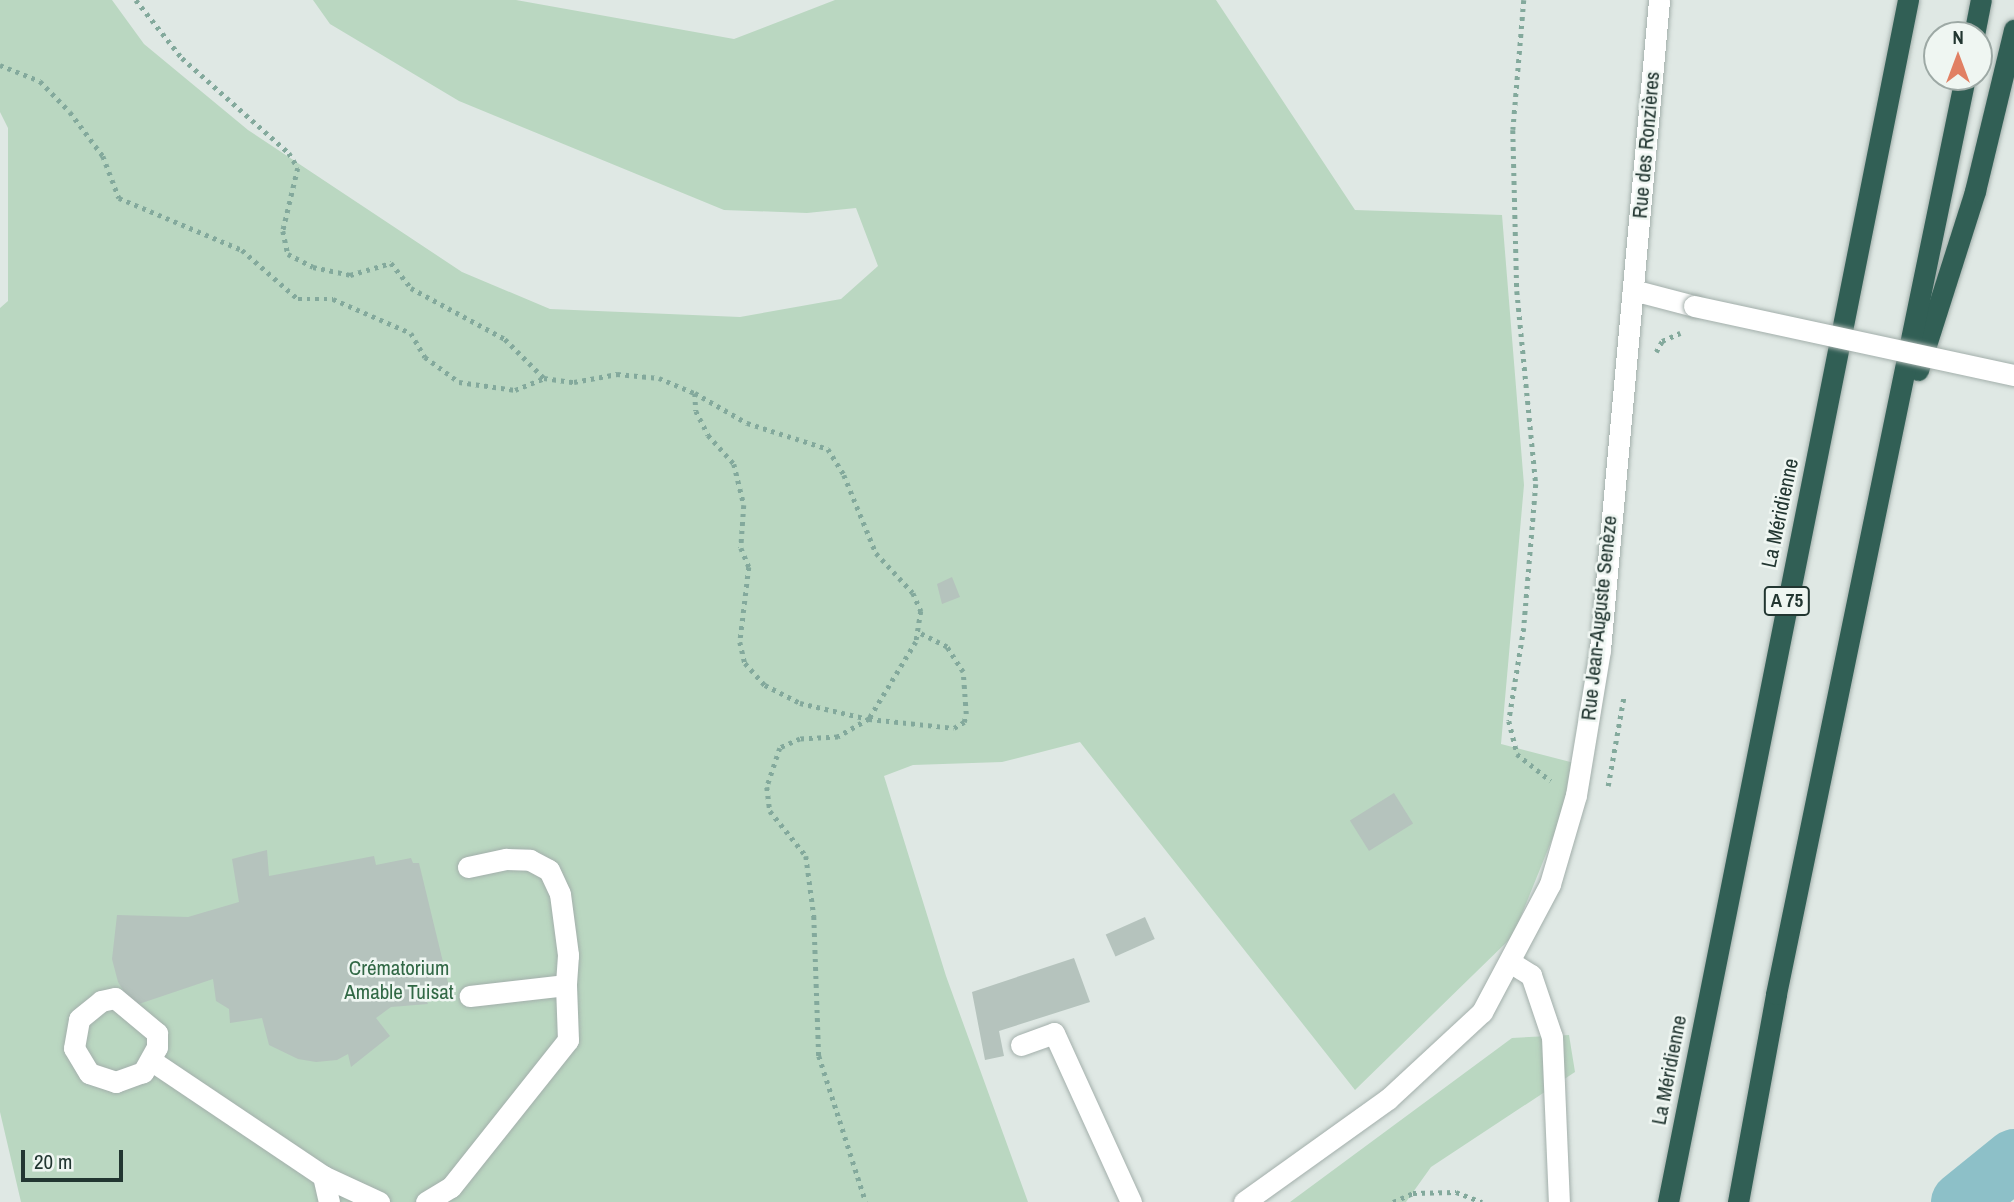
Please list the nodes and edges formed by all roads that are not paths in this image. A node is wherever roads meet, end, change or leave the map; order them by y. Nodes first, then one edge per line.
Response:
1 (1659, 0) edge
2 (1908, 0) edge
3 (1981, 0) edge
4 (1977, 21) edge
5 (2014, 30) edge
6 (1962, 91) edge
7 (1633, 290) junction
8 (2014, 376) edge
9 (1882, 482) junction
10 (468, 867) dead end
11 (1510, 962) junction
12 (566, 985) junction
13 (470, 996) dead end
14 (1021, 1045) dead end
15 (152, 1061) dead end
16 (323, 1177) junction
17 (329, 1202) edge
18 (379, 1202) edge
19 (426, 1202) edge
20 (1131, 1202) edge
21 (1244, 1202) edge
22 (1559, 1202) edge
23 (1668, 1202) edge
24 (1738, 1202) edge

1 - 7 street, Rue des Ronzières
2 - 23 highway, La Méridienne / A 75
3 - 4 highway
5 - 9 highway
6 - 9 highway
7 - 8 street, bridge
7 - 11 street, Rue Jean-Auguste Senèze
9 - 24 highway
10 - 12 street
11 - 21 street, Rue Jean-Auguste Senèze
11 - 22 street
12 - 13 street
12 - 19 street
14 - 20 street
15 - 16 street
16 - 17 street
16 - 18 street

